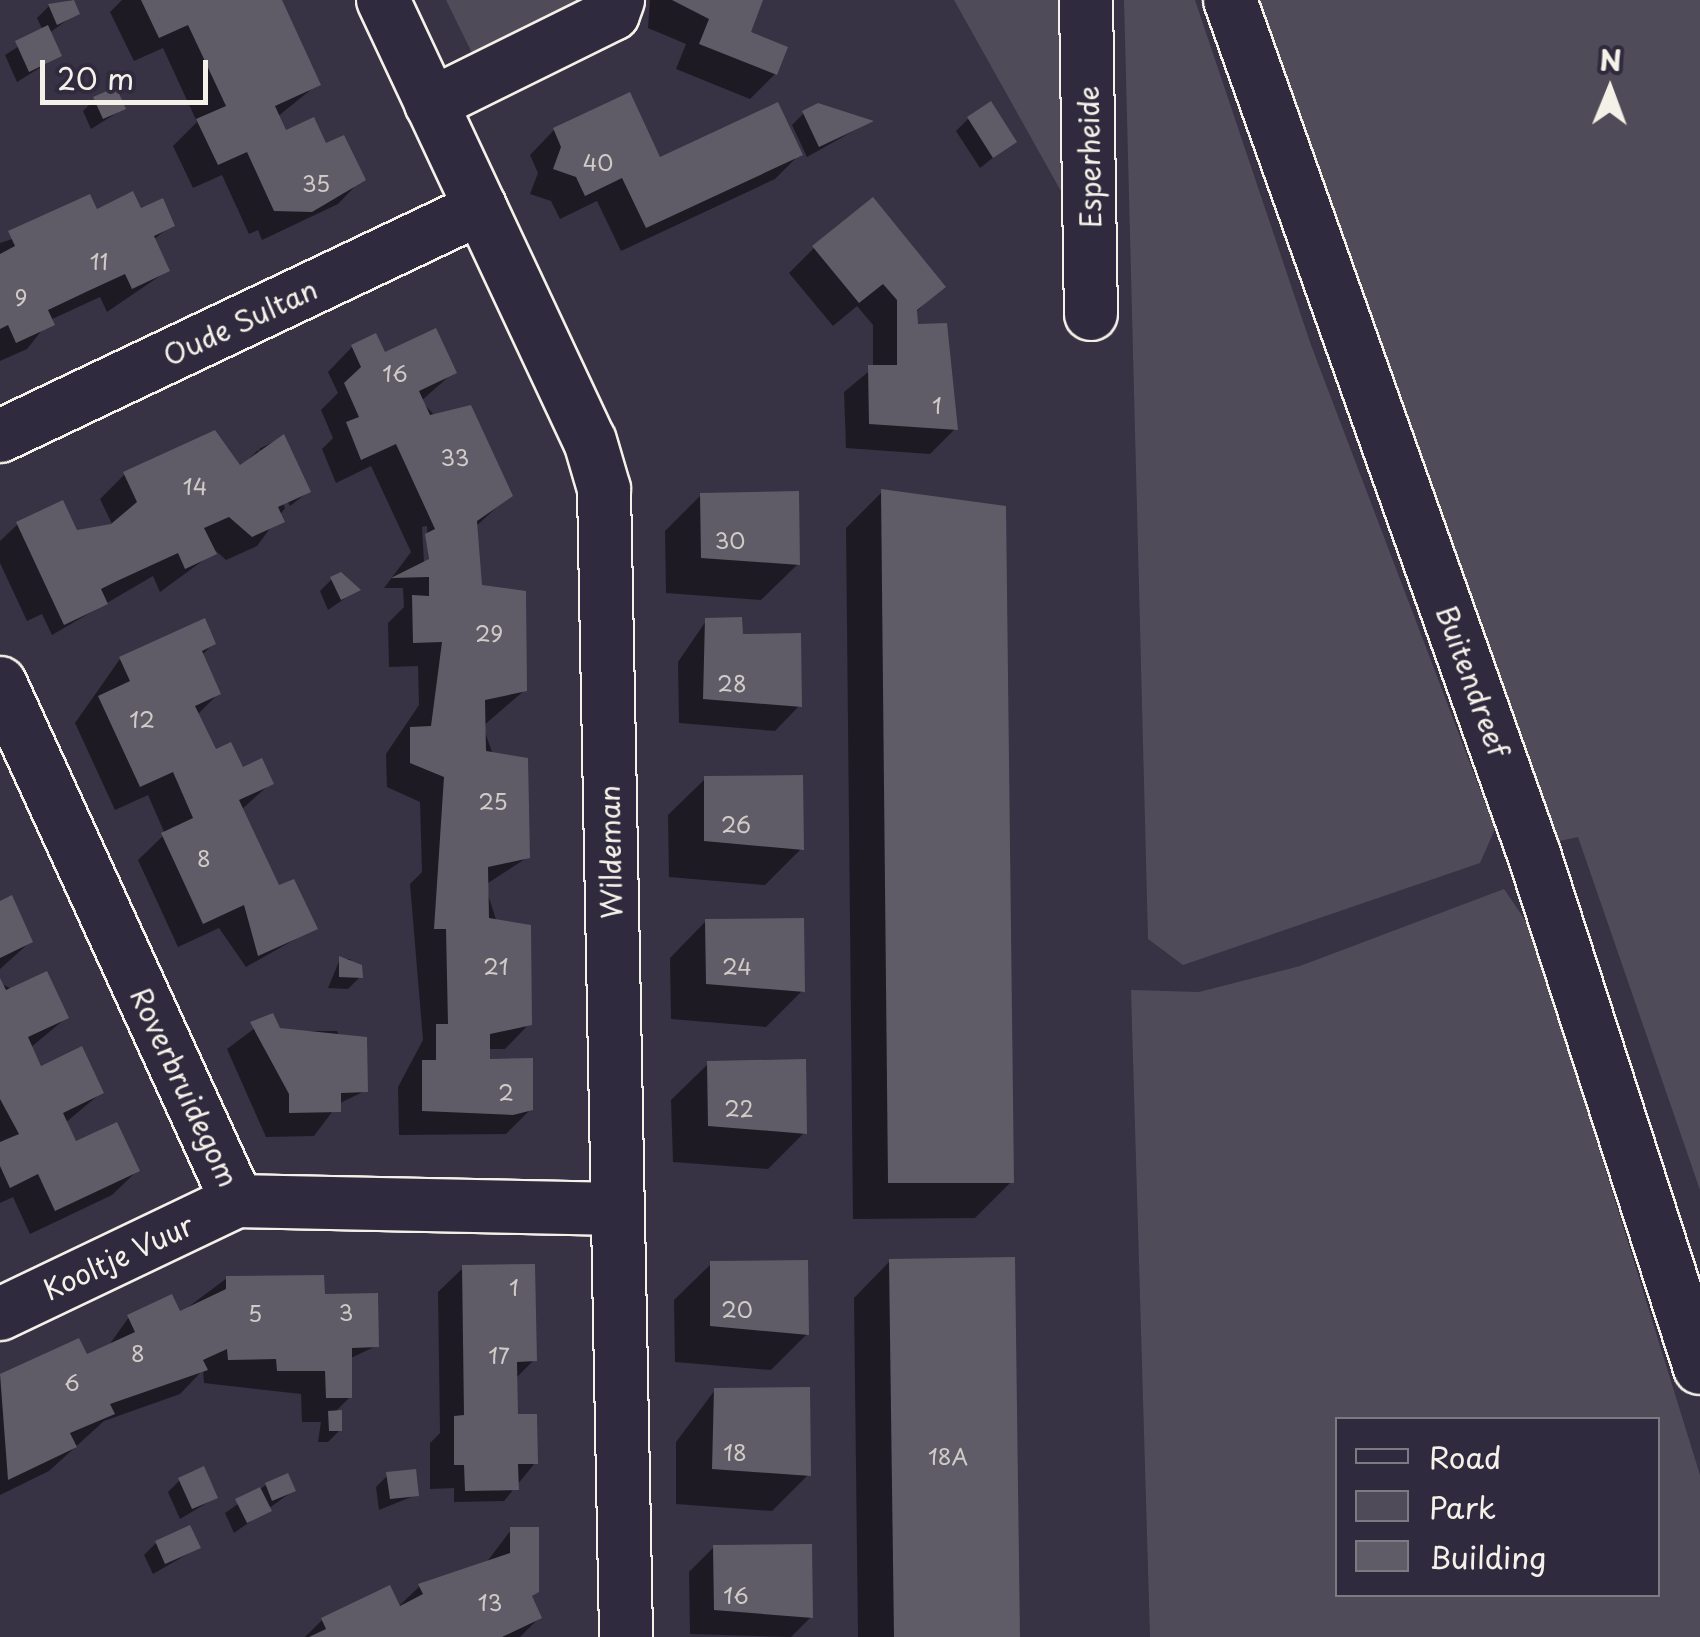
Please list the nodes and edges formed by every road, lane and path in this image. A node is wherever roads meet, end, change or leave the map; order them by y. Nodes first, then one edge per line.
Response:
1 (383, 0) edge
2 (618, 0) edge
3 (1086, 0) edge
4 (1230, 0) edge
5 (431, 104) junction
6 (480, 208) junction
7 (1091, 314) dead end
8 (0, 436) edge
9 (0, 683) edge
10 (237, 1201) junction
11 (616, 1209) junction
12 (0, 1314) edge
13 (1700, 1368) edge
14 (626, 1637) edge

1 - 5 street, Wildeman
2 - 5 street
3 - 7 street, Esperheide
4 - 13 street, Buitendreef
5 - 6 street, Wildeman
6 - 8 street, Oude Sultan
6 - 11 street, Wildeman
9 - 10 street, Roverbruidegom
10 - 11 street, Roverbruidegom
10 - 12 street, Kooltje Vuur
11 - 14 street, Wildeman

